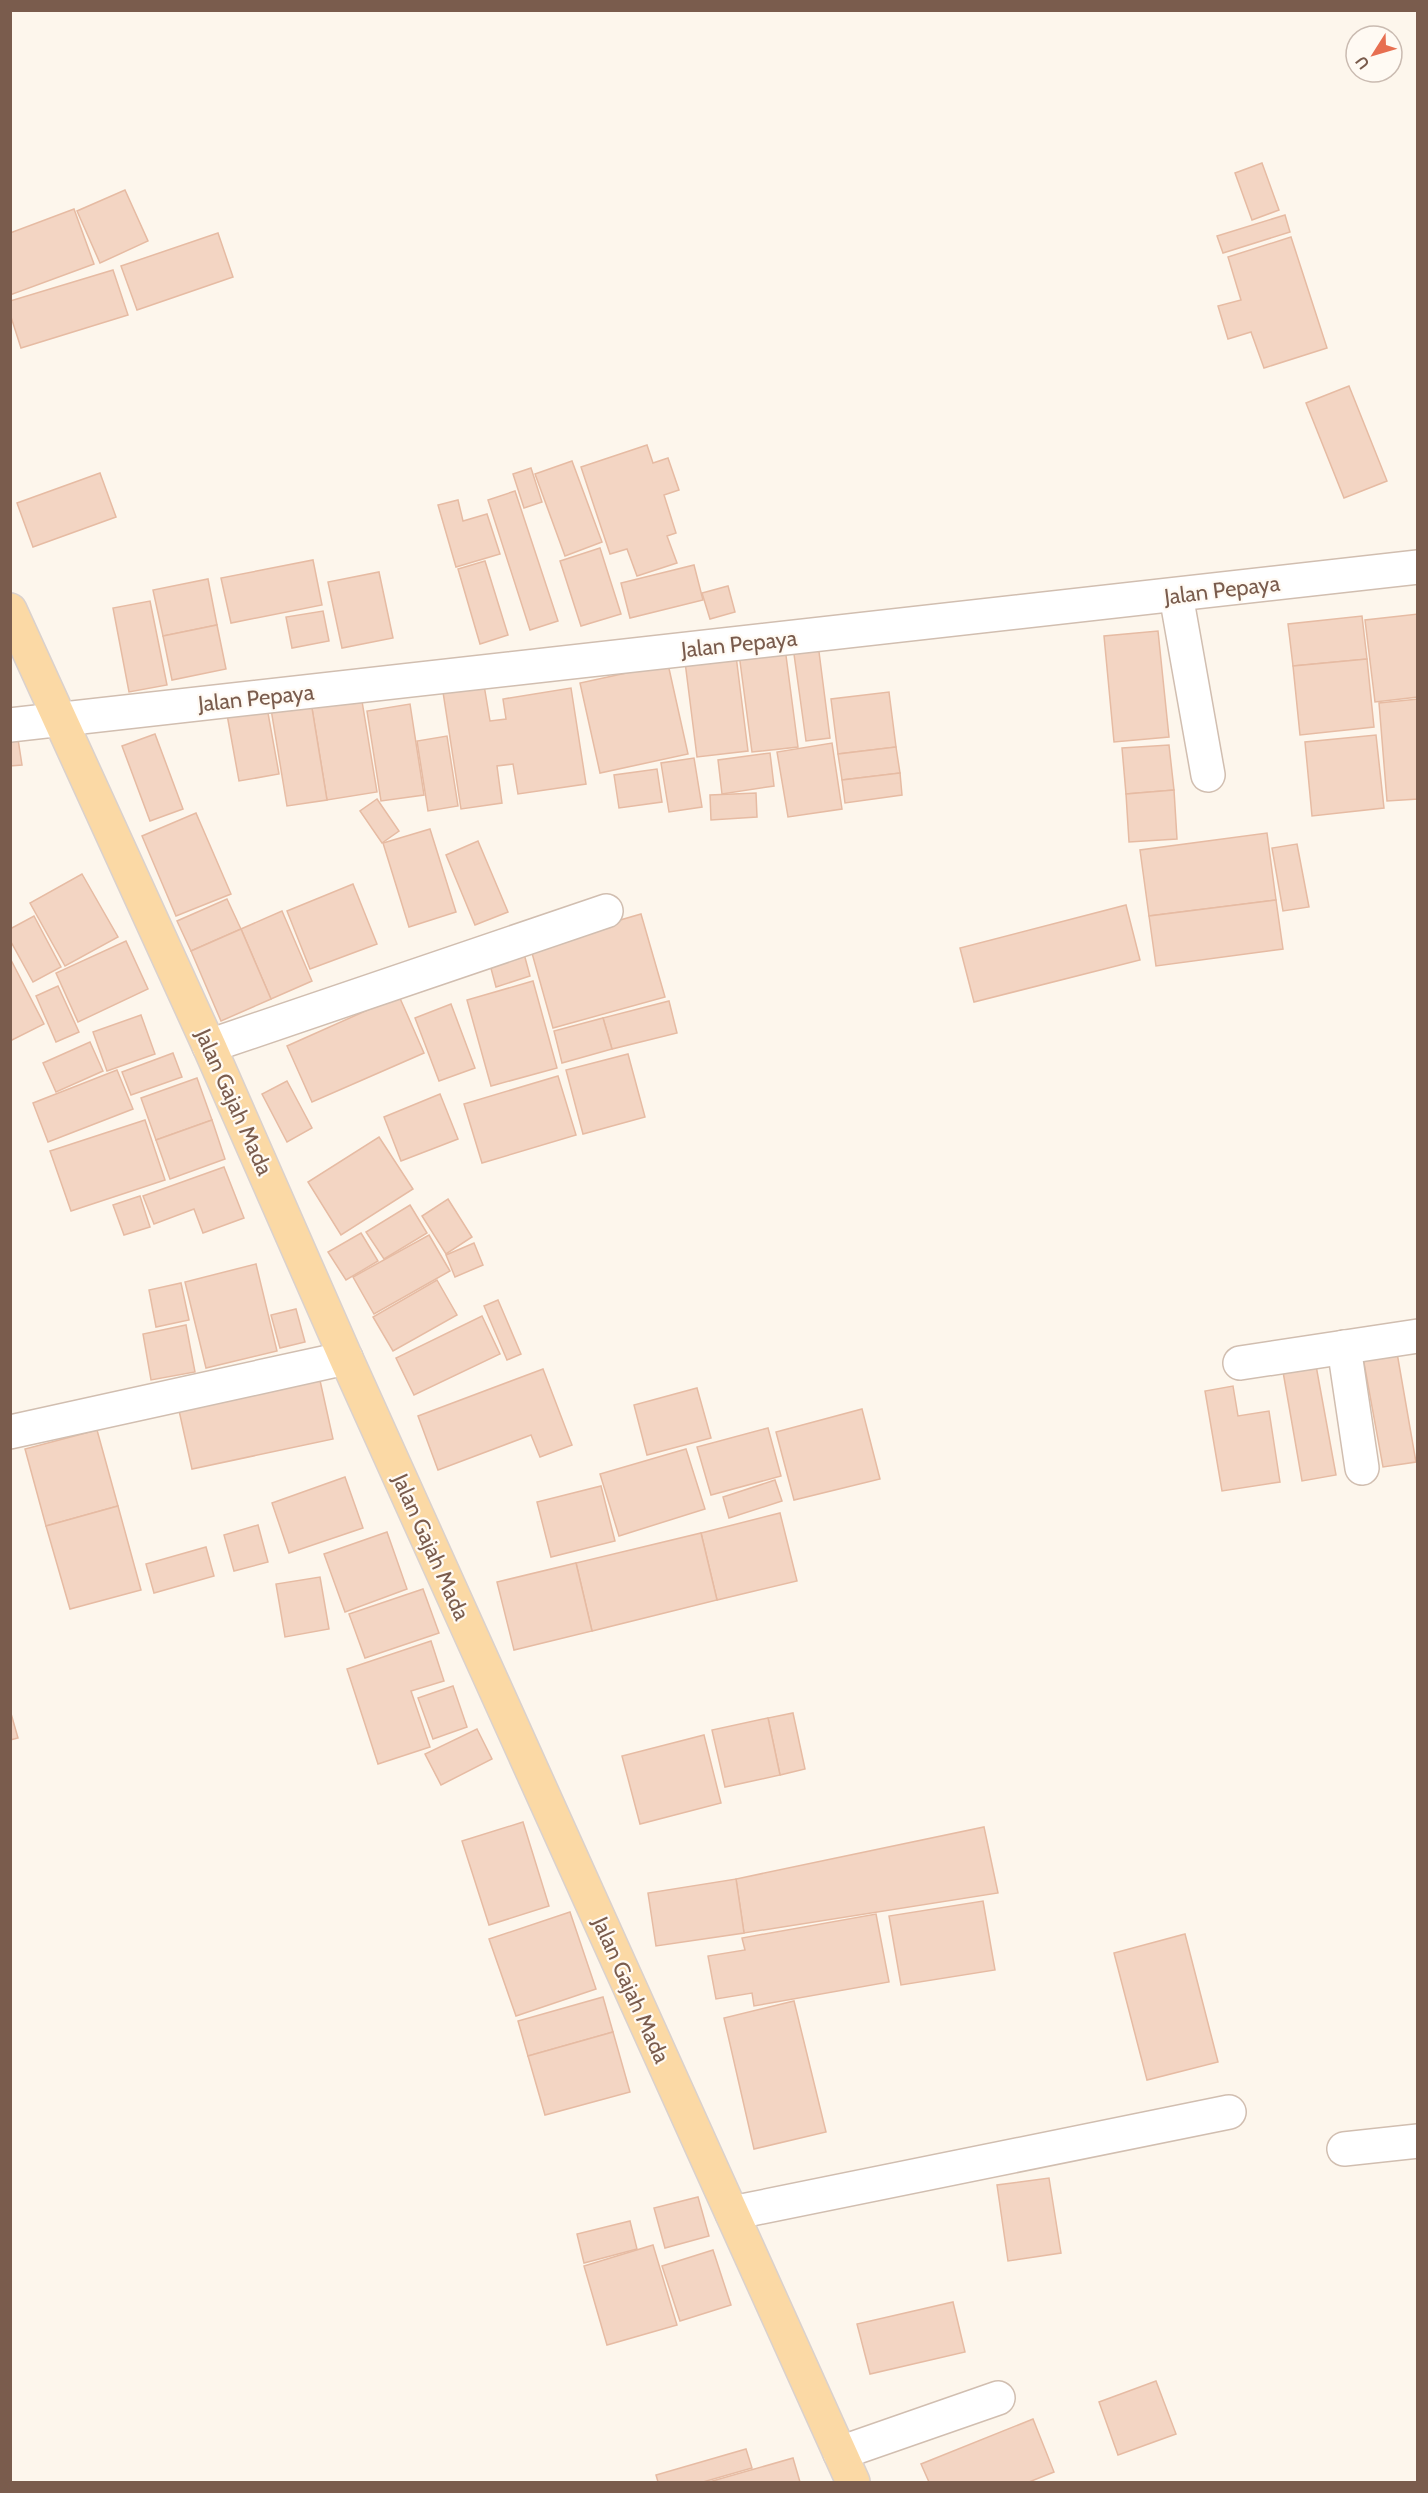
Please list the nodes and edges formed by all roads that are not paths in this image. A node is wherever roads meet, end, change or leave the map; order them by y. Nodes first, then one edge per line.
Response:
1 (1418, 567) edge
2 (1176, 595) junction
3 (10, 610) edge
4 (61, 719) junction
5 (10, 724) edge
6 (1208, 775) dead end
7 (606, 910) dead end
8 (209, 1046) junction
9 (1418, 1336) edge
10 (1344, 1347) junction
11 (346, 1358) junction
12 (1240, 1363) dead end
13 (10, 1432) edge
14 (1362, 1468) dead end
15 (1229, 2112) dead end
16 (1418, 2141) edge
17 (1344, 2149) dead end
18 (732, 2213) junction
19 (998, 2398) dead end
20 (840, 2453) junction
21 (854, 2482) edge

1 - 2 street, Jalan Pepaya
2 - 4 street, Jalan Pepaya
2 - 6 street
3 - 4 main road, Jalan Gajah Mada
4 - 5 street, Jalan Pepaya
4 - 8 main road, Jalan Gajah Mada
7 - 8 street
8 - 11 main road, Jalan Gajah Mada
9 - 10 street
10 - 12 street
10 - 14 street
11 - 13 street
11 - 18 main road, Jalan Gajah Mada
15 - 18 street
16 - 17 street
18 - 20 main road, Jalan Gajah Mada
19 - 20 street
20 - 21 main road, Jalan Gajah Mada

